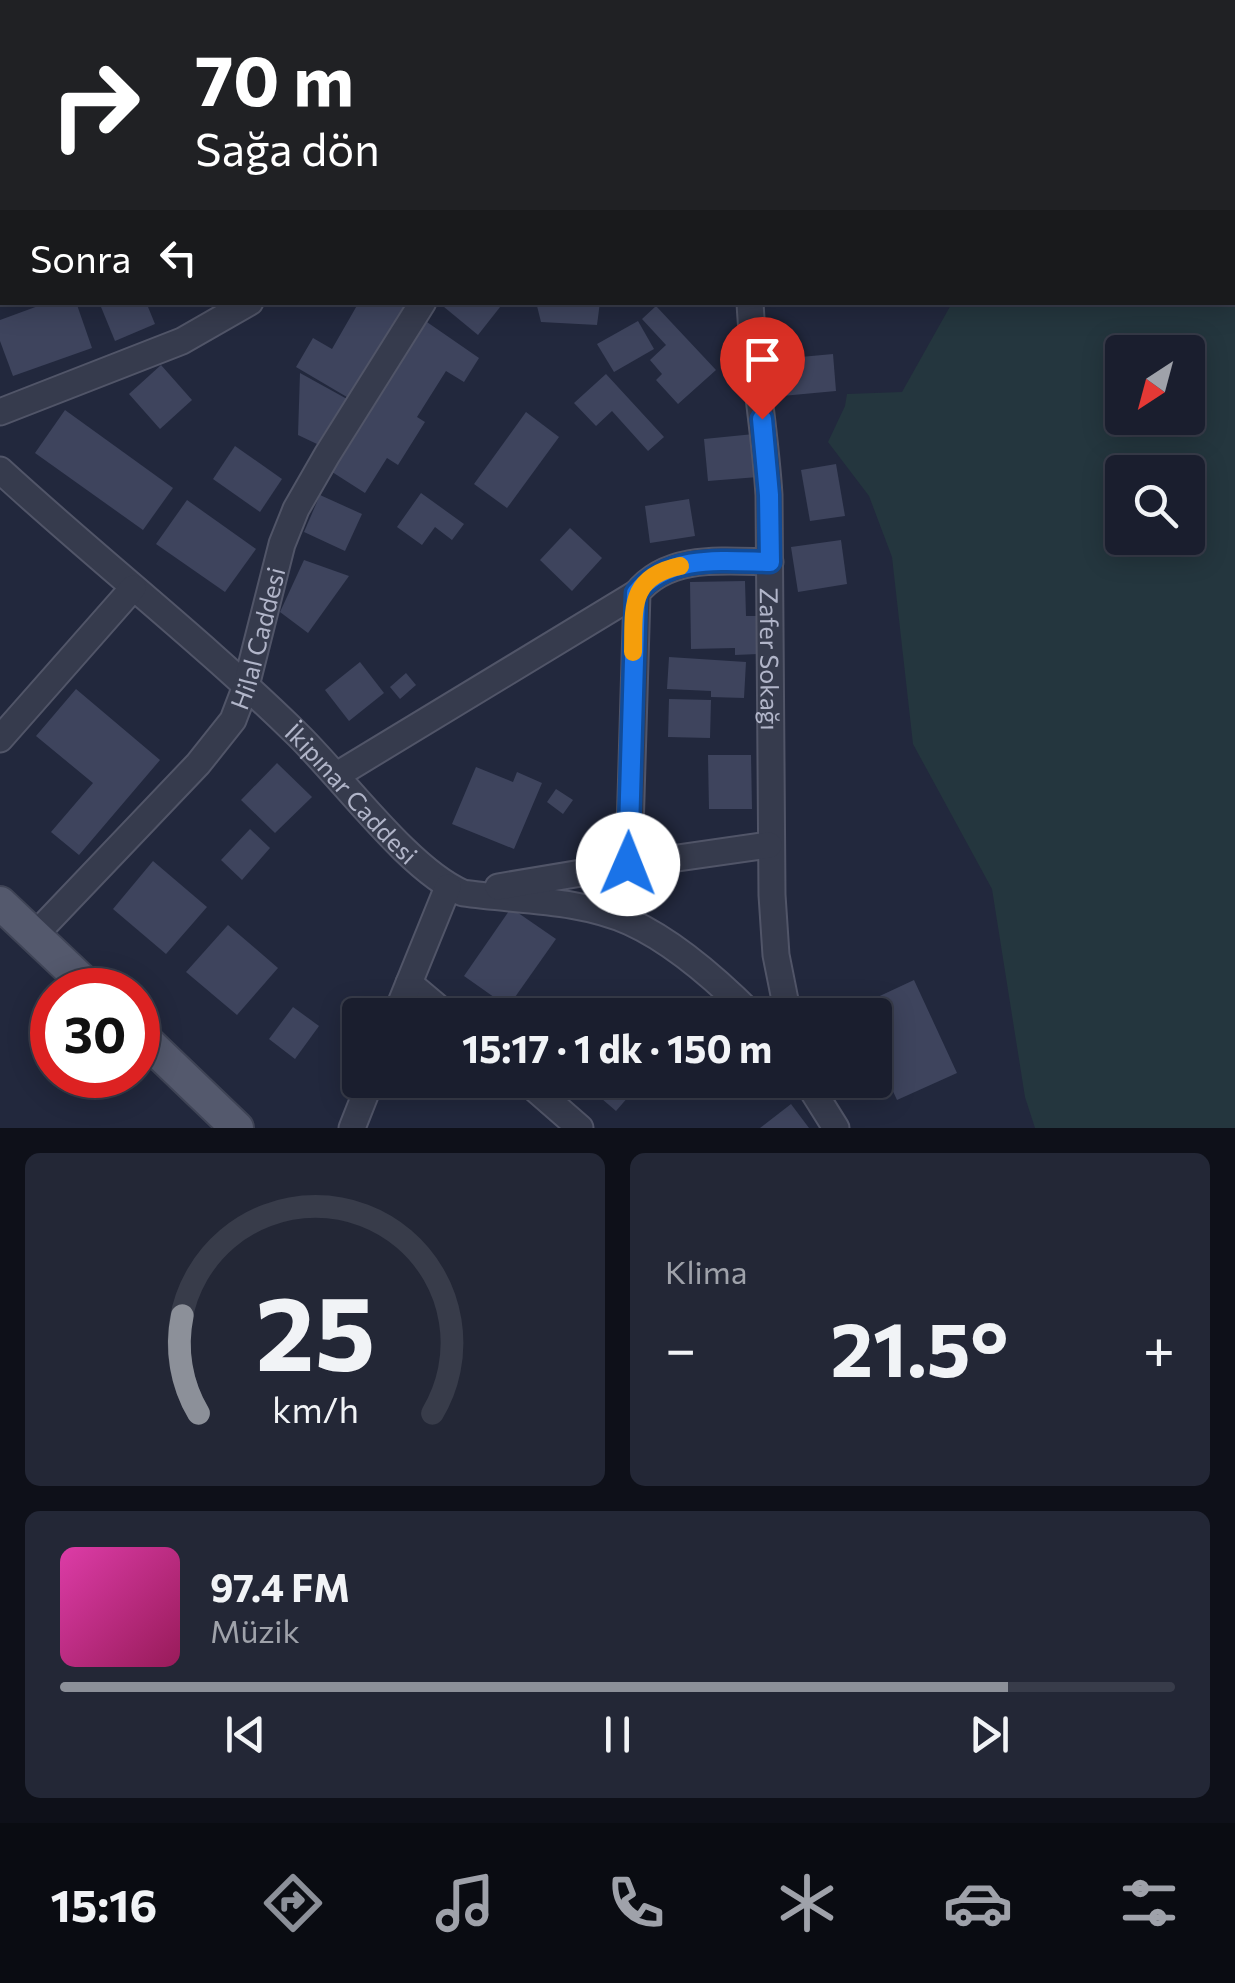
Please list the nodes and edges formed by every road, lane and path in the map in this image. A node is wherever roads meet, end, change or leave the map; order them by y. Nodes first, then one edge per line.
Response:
1 (245, 305) edge
2 (421, 305) edge
3 (750, 305) edge
4 (0, 412) edge
5 (0, 470) edge
6 (770, 562) junction
7 (132, 588) junction
8 (636, 593) junction
9 (246, 686) junction
10 (0, 739) edge
11 (337, 774) junction
12 (770, 845) junction
13 (628, 864) junction
14 (456, 890) junction
15 (1, 908) edge
16 (34, 936) junction
17 (68, 968) edge
18 (409, 983) junction
19 (403, 998) edge
20 (427, 998) edge
21 (732, 998) edge
22 (785, 998) edge
23 (160, 1054) edge
24 (364, 1098) edge
25 (546, 1098) edge
26 (817, 1098) edge
27 (237, 1128) edge
28 (352, 1128) edge
29 (580, 1128) edge
30 (836, 1128) edge

1 - 4 street
2 - 9 street, Hilal Caddesi
3 - 6 street, Zafer Sokağı
5 - 7 street, İkipınar Caddesi
6 - 8 street
6 - 12 street, Zafer Sokağı
7 - 9 street, İkipınar Caddesi
7 - 10 street
8 - 11 street
8 - 13 street
9 - 11 street, İkipınar Caddesi
9 - 16 street, Hilal Caddesi
11 - 14 street, İkipınar Caddesi
12 - 13 street
12 - 22 street, Zafer Sokağı
13 - 14 street
14 - 18 street
14 - 21 street
15 - 16 main road
16 - 17 main road
18 - 19 street
18 - 20 street
23 - 27 main road
24 - 28 street
25 - 29 street
26 - 30 street

